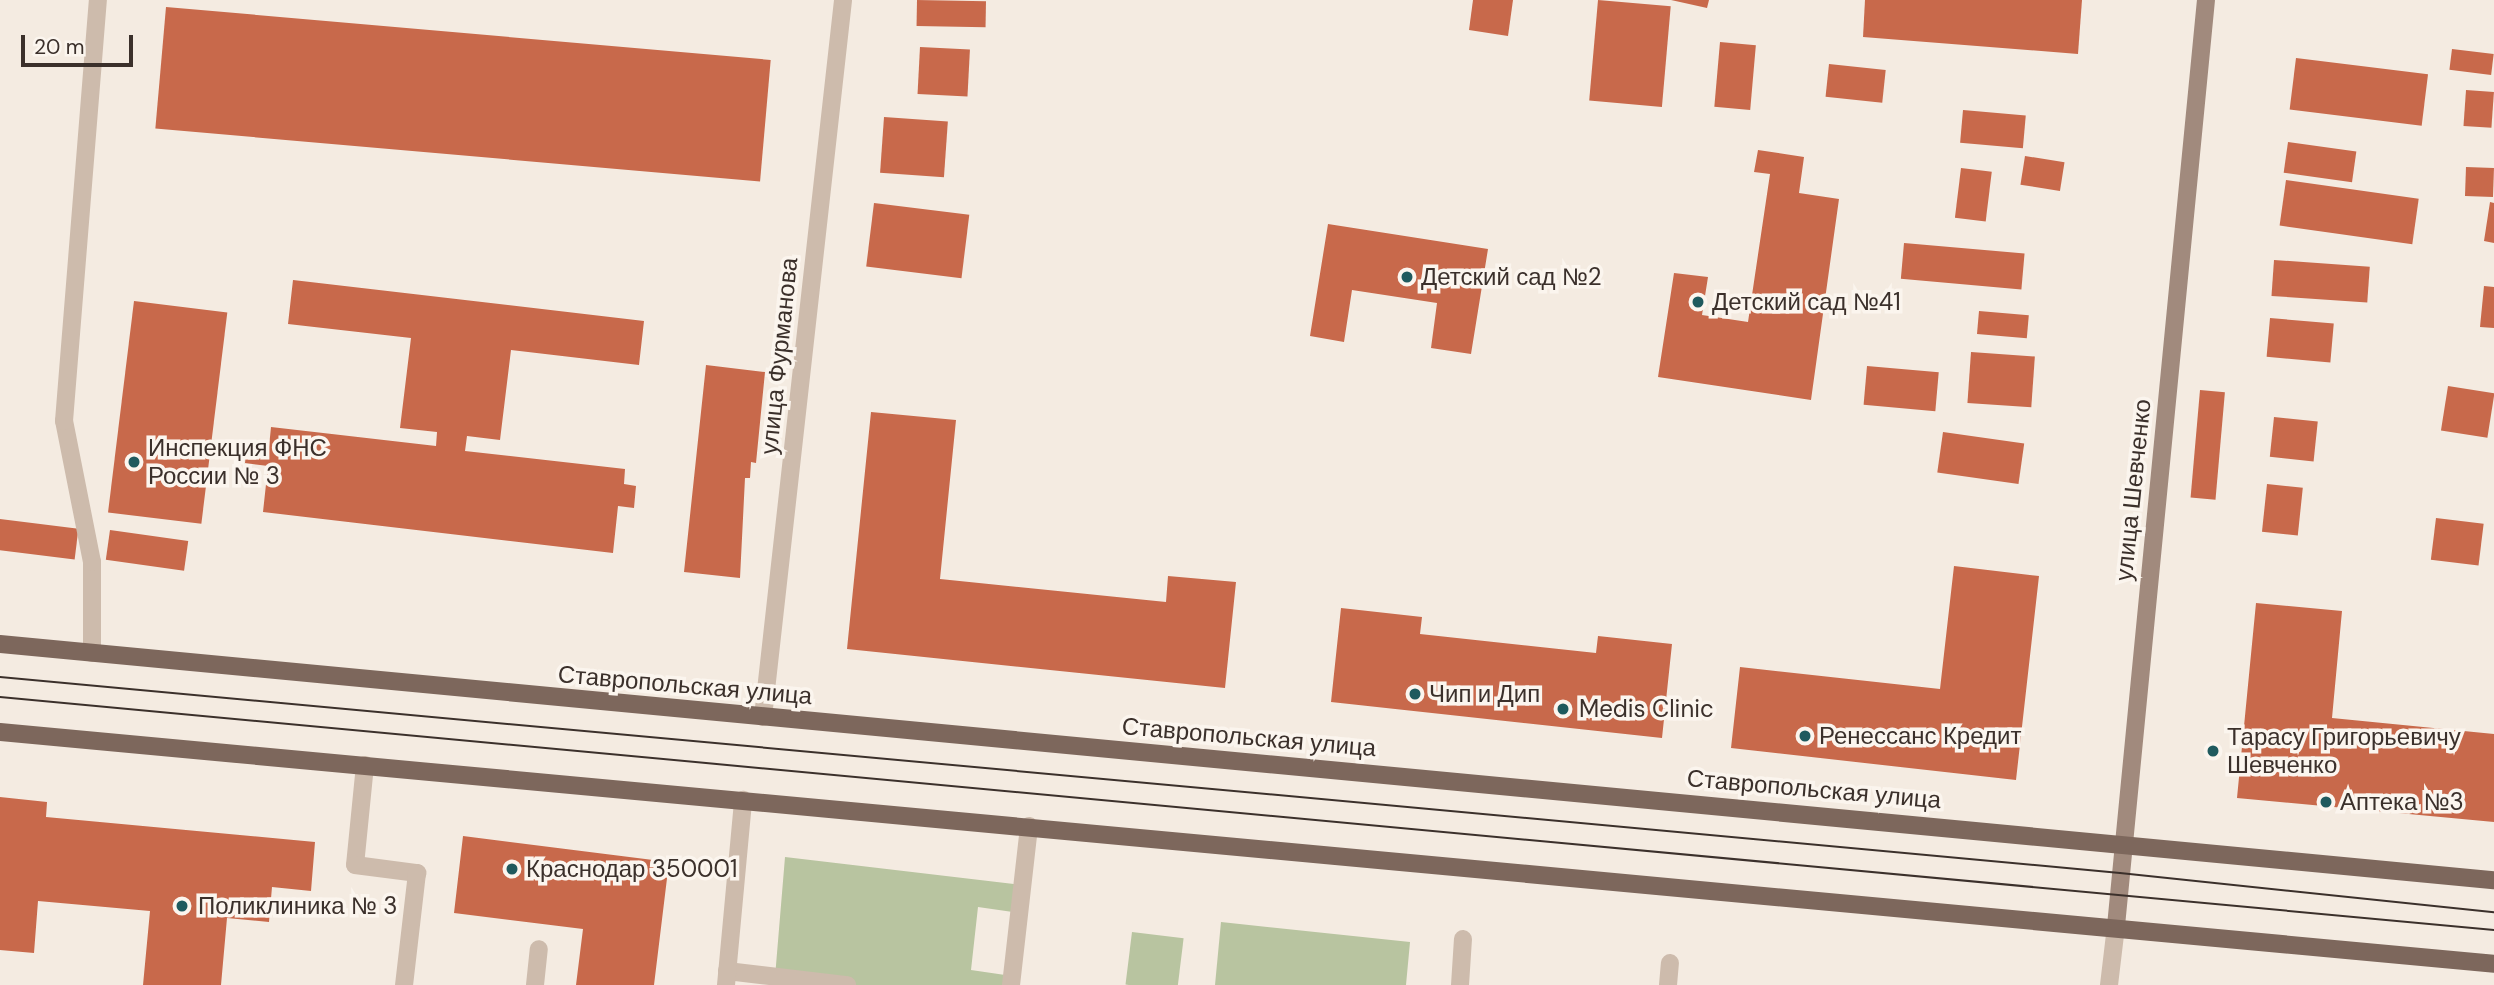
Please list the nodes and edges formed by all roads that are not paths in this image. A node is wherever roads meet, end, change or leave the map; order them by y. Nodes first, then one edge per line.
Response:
1 (98, 0) edge
2 (843, 0) edge
3 (2206, 0) edge
4 (0, 644) edge
5 (92, 653) junction
6 (762, 717) junction
7 (0, 732) edge
8 (365, 765) junction
9 (743, 800) junction
10 (1029, 826) junction
11 (2123, 842) junction
12 (2494, 880) edge
13 (2116, 926) junction
14 (1463, 939) dead end
15 (539, 949) dead end
16 (1670, 963) dead end
17 (2494, 964) edge
18 (727, 978) edge
19 (404, 985) edge
20 (535, 985) edge
21 (847, 985) edge
22 (1011, 985) edge
23 (1460, 985) edge
24 (1668, 985) edge
25 (2109, 985) edge

1 - 5 street
2 - 6 street, улица Фурманова
3 - 11 main road, улица Шевченко
4 - 5 main road, Ставропольская улица
5 - 6 main road, Ставропольская улица
6 - 11 main road, Ставропольская улица
7 - 8 main road
8 - 9 main road
8 - 19 street
9 - 10 main road
9 - 18 street
10 - 13 main road
10 - 22 street
11 - 12 main road, Ставропольская улица
11 - 13 main road, улица Шевченко
13 - 17 main road
13 - 25 street, улица Шевченко
14 - 23 street
15 - 20 street
16 - 24 street
18 - 21 street

